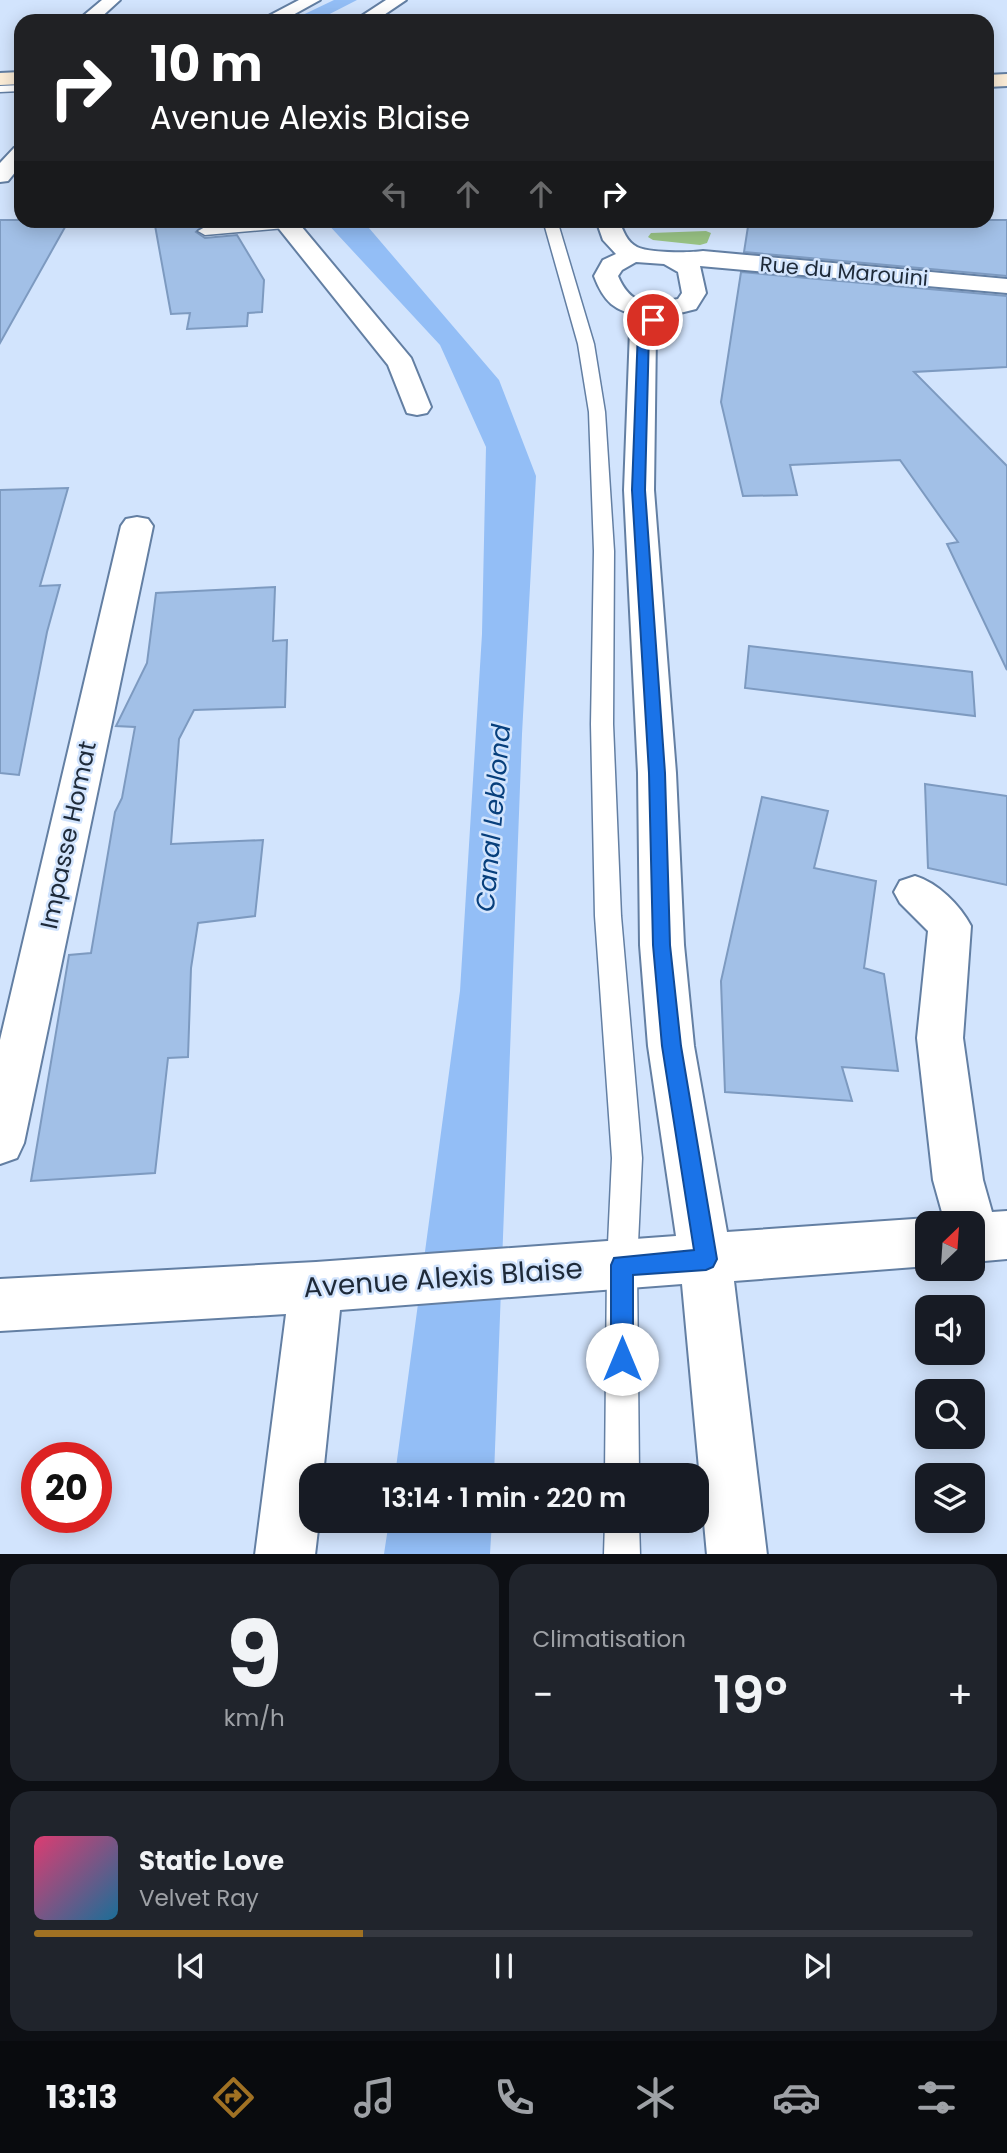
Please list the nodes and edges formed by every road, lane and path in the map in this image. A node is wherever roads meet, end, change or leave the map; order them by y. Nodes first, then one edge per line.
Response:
1 (112, 0) edge
2 (312, 0) edge
3 (398, 0) edge
4 (95, 14) edge
5 (283, 14) edge
6 (375, 14) edge
7 (14, 160) edge
8 (0, 176) edge
9 (237, 228) edge
10 (289, 228) edge
11 (552, 228) edge
12 (610, 228) edge
13 (205, 232) dead end
14 (632, 255) junction
15 (681, 261) junction
16 (1007, 286) edge
17 (663, 310) junction
18 (417, 407) dead end
19 (136, 526) dead end
20 (915, 892) dead end
21 (0, 1143) edge
22 (965, 1211) edge
23 (915, 1240) edge
24 (706, 1259) junction
25 (622, 1265) junction
26 (316, 1287) junction
27 (0, 1305) edge
28 (622, 1463) edge
29 (622, 1533) edge
30 (285, 1554) edge
31 (622, 1554) edge
32 (737, 1554) edge

1 - 4 street
2 - 5 street
3 - 6 street
7 - 8 street
9 - 13 lane
10 - 18 street
11 - 25 lane
12 - 14 street
14 - 15 street
14 - 17 street
15 - 16 street, Rue du Marouini
15 - 17 street
17 - 24 street
19 - 21 street, Impasse Homat
20 - 22 street
23 - 24 street, Avenue Alexis Blaise
24 - 25 street, Avenue Alexis Blaise
24 - 32 street
25 - 26 street, Avenue Alexis Blaise
25 - 28 lane
26 - 27 street, Avenue Alexis Blaise
26 - 30 street
29 - 31 lane

